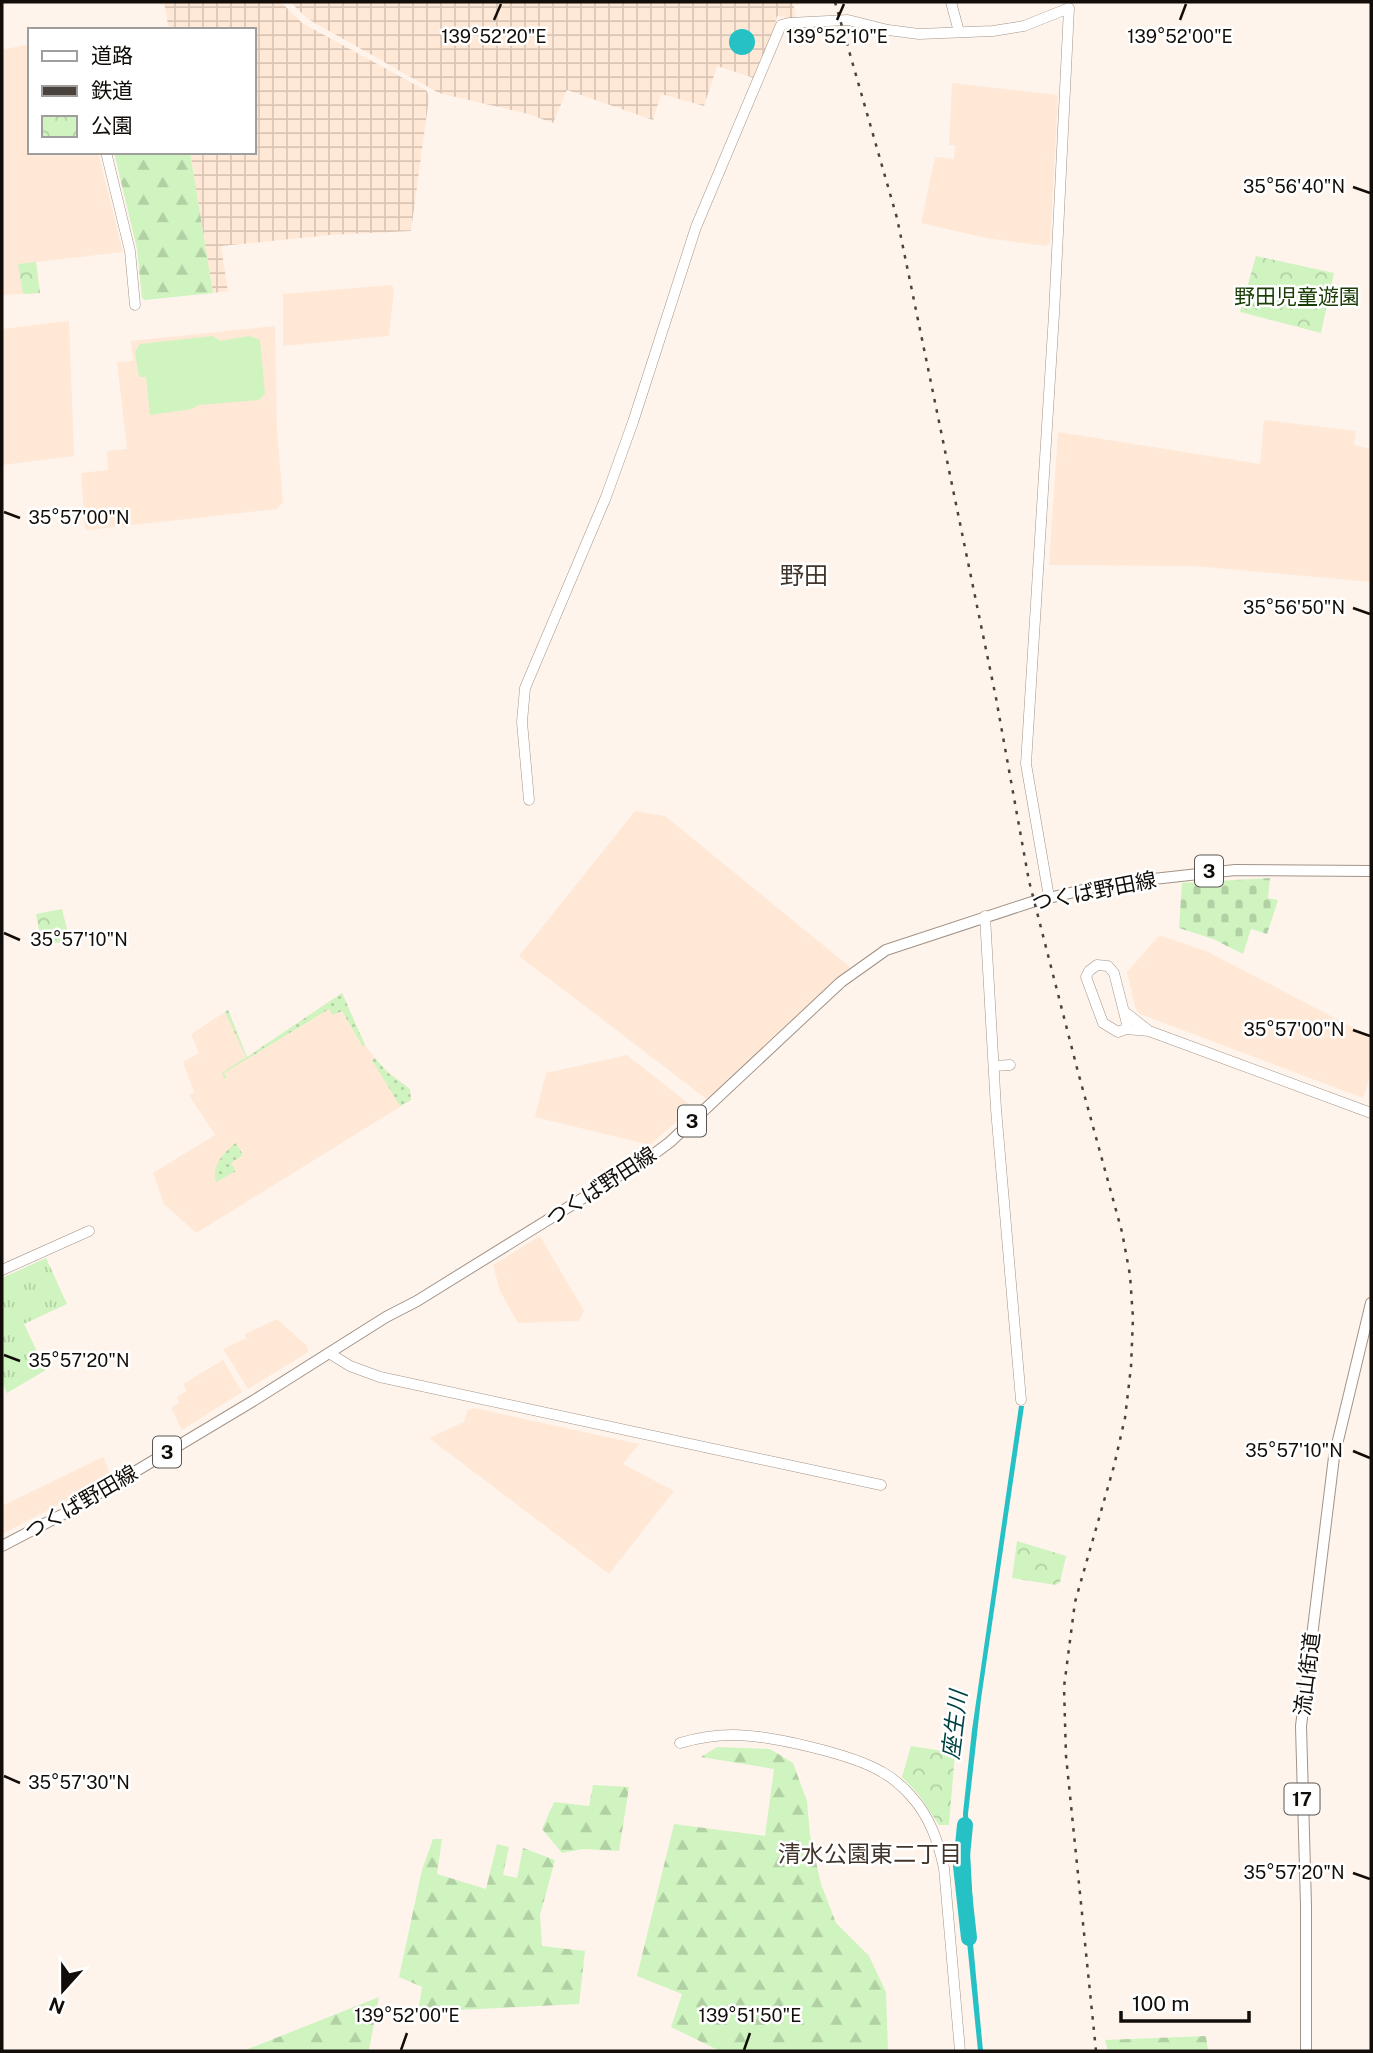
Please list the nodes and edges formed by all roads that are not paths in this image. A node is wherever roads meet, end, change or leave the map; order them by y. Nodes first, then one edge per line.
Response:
1 (951, 2) edge
2 (959, 32) junction
3 (106, 154) edge
4 (135, 305) dead end
5 (529, 800) dead end
6 (1371, 871) edge
7 (1049, 897) junction
8 (985, 916) junction
9 (1124, 1012) junction
10 (1125, 1029) junction
11 (1149, 1031) junction
12 (1010, 1065) dead end
13 (994, 1066) junction
14 (1371, 1113) edge
15 (89, 1231) dead end
16 (2, 1270) edge
17 (1371, 1303) edge
18 (329, 1353) junction
19 (1021, 1400) dead end
20 (881, 1485) dead end
21 (2, 1546) edge
22 (680, 1742) dead end
23 (960, 2051) edge
24 (1306, 2051) edge

1 - 2 street
2 - 5 street
2 - 7 street
3 - 4 street
6 - 7 main road, つくば野田線 / 3
7 - 8 main road, つくば野田線 / 3
8 - 13 street
8 - 18 main road, つくば野田線 / 3
9 - 10 street
9 - 10 street
9 - 11 street
10 - 11 street
11 - 14 street
12 - 13 street
13 - 19 street
15 - 16 street
17 - 24 main road, 流山街道 / 17
18 - 20 street
18 - 21 main road, つくば野田線 / 3
22 - 23 street

